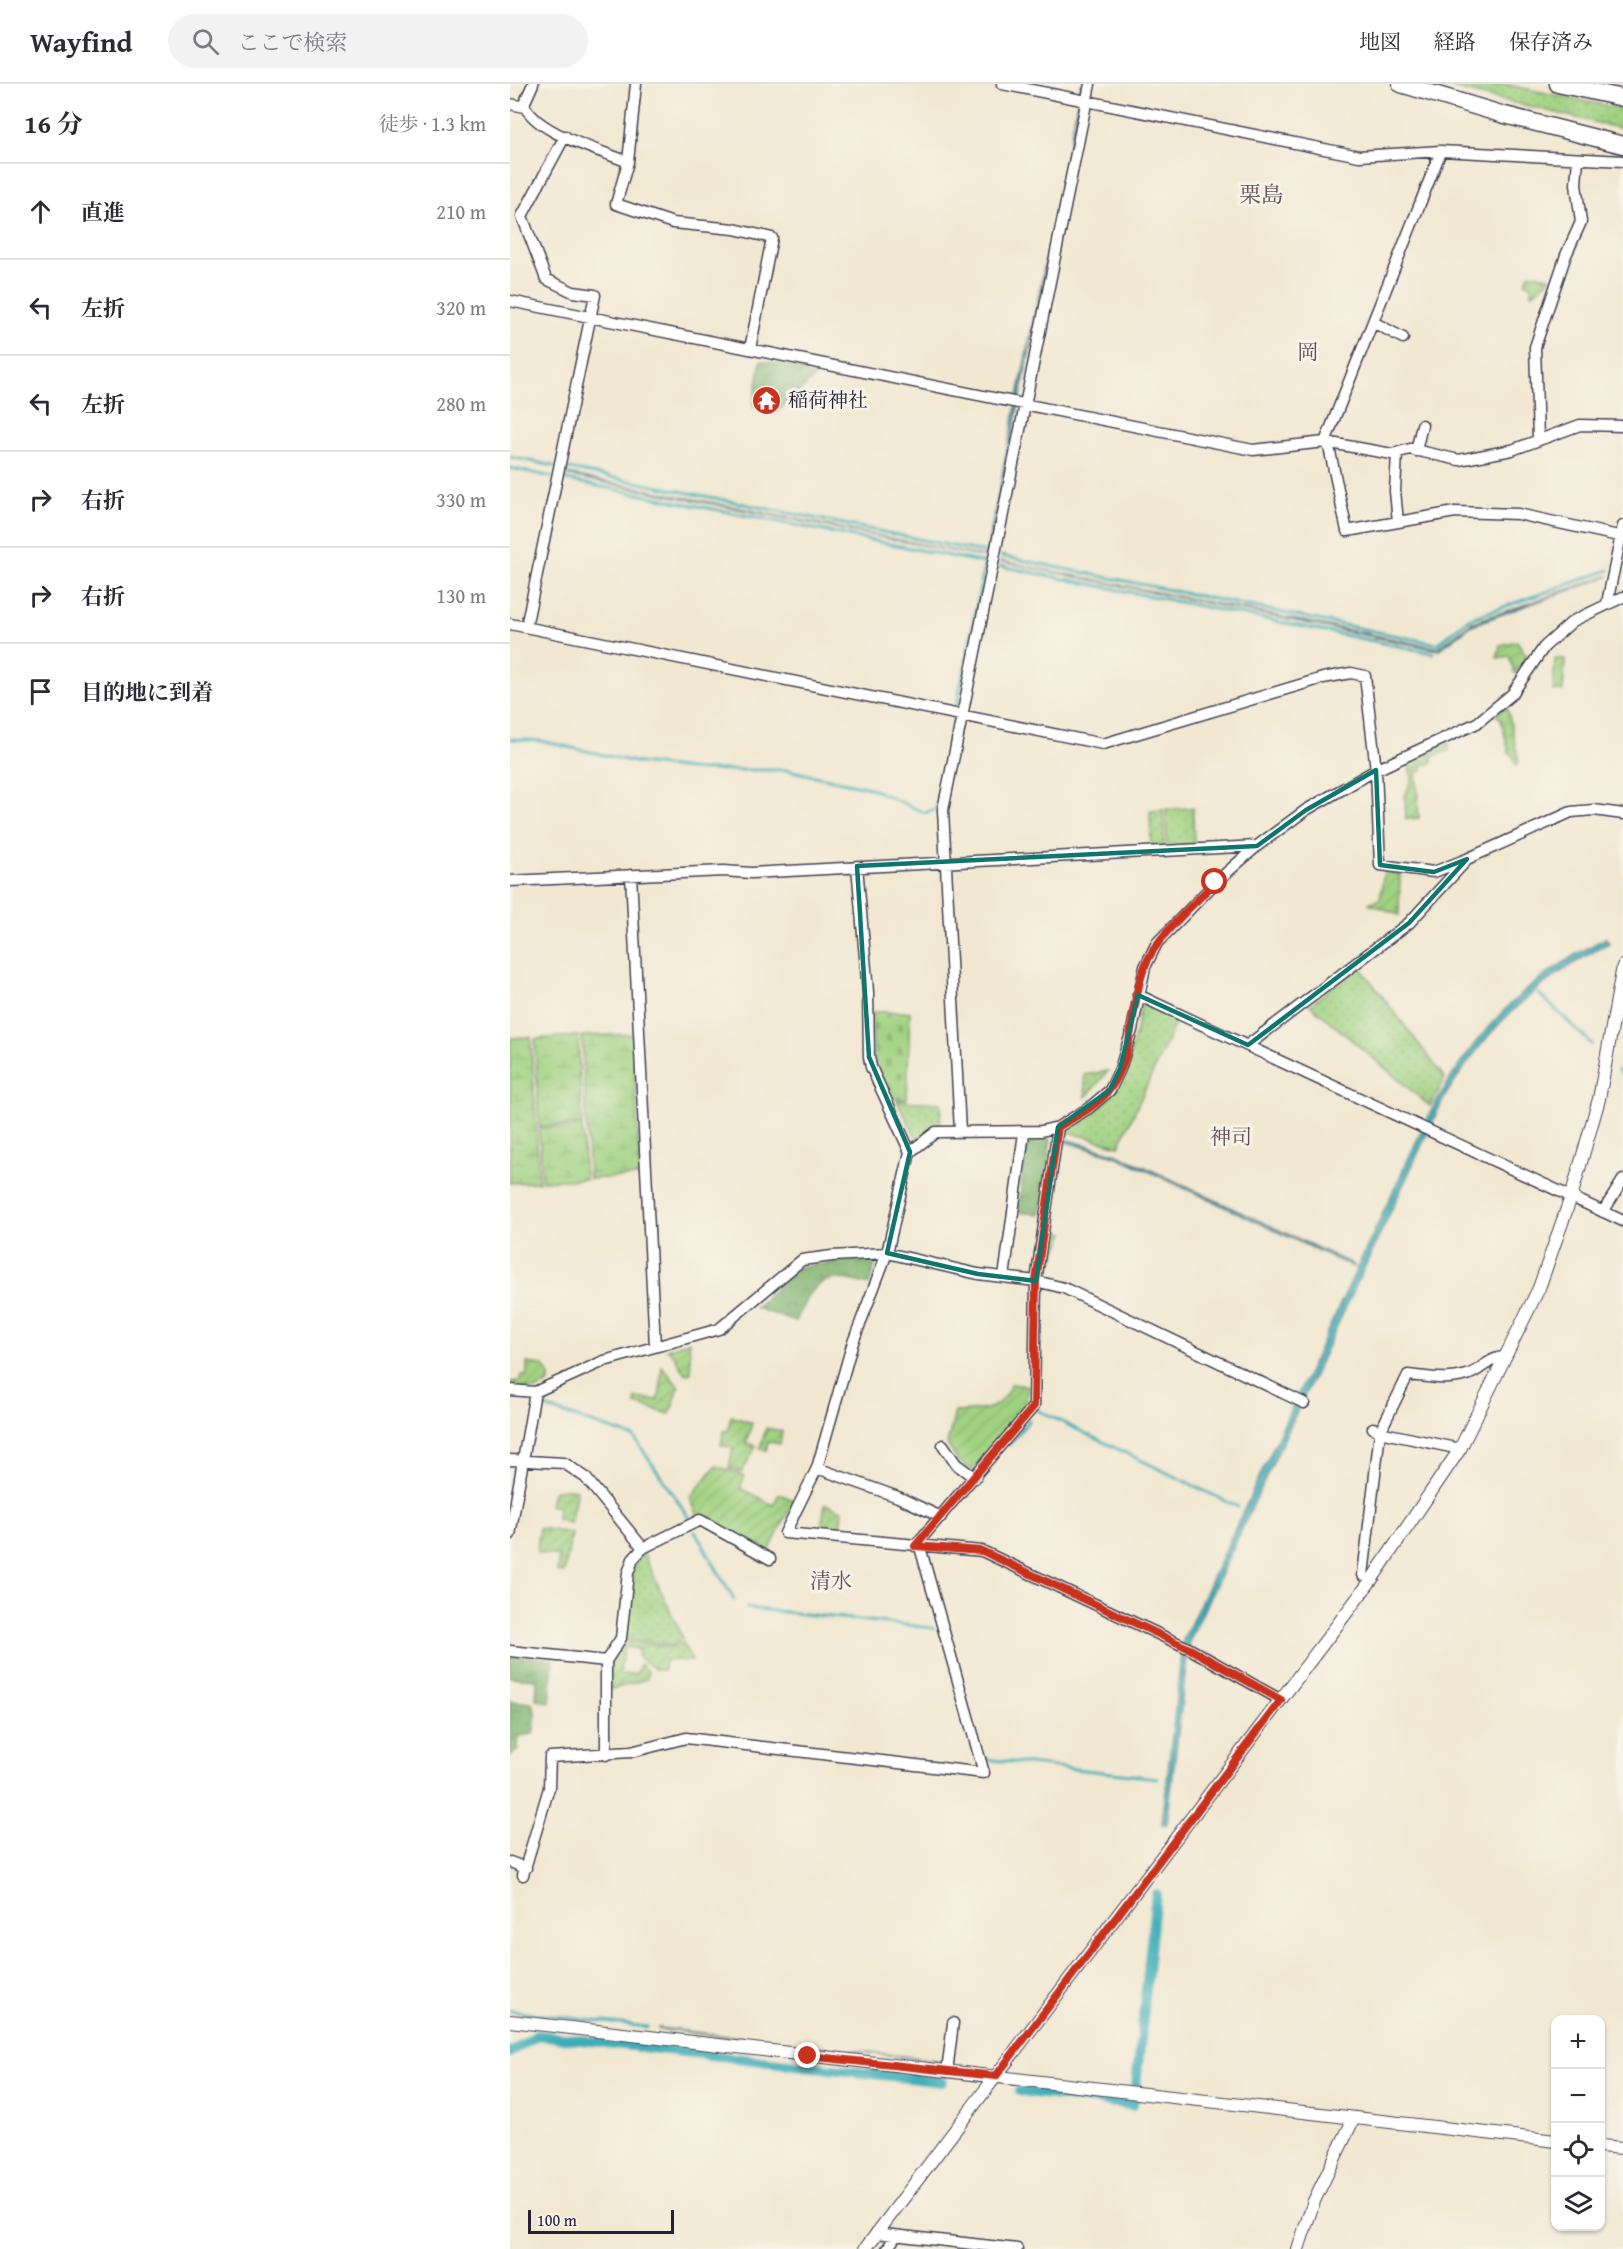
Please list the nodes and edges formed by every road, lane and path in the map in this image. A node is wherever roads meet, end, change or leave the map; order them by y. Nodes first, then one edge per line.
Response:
1 (533, 84) edge
2 (636, 84) edge
3 (1002, 84) edge
4 (1090, 84) edge
5 (1401, 84) edge
6 (1558, 84) edge
7 (1623, 98) edge
8 (1082, 100) junction
9 (510, 104) edge
10 (525, 107) junction
11 (565, 136) junction
12 (1623, 146) edge
13 (1441, 151) junction
14 (1578, 159) junction
15 (1623, 161) edge
16 (628, 162) junction
17 (510, 301) edge
18 (589, 316) junction
19 (1373, 322) junction
20 (1403, 338) dead end
21 (750, 349) junction
22 (1020, 403) junction
23 (1422, 424) dead end
24 (1623, 426) edge
25 (1538, 439) junction
26 (1325, 442) junction
27 (1416, 451) junction
28 (1397, 453) junction
29 (1398, 522) junction
30 (1622, 533) edge
31 (1623, 597) edge
32 (1607, 603) junction
33 (510, 624) edge
34 (526, 627) junction
35 (962, 718) junction
36 (1376, 770) junction
37 (1623, 814) edge
38 (1257, 846) junction
39 (1467, 860) junction
40 (947, 861) junction
41 (857, 866) junction
42 (631, 875) junction
43 (510, 881) edge
44 (1623, 966) edge
45 (1138, 995) junction
46 (1248, 1045) junction
47 (1058, 1127) junction
48 (960, 1131) junction
49 (1024, 1133) junction
50 (910, 1152) junction
51 (1623, 1180) edge
52 (1572, 1197) junction
53 (1604, 1212) junction
54 (1623, 1221) edge
55 (887, 1253) junction
56 (1004, 1277) junction
57 (1036, 1281) junction
58 (655, 1346) junction
59 (1505, 1357) junction
60 (510, 1390) edge
61 (536, 1392) junction
62 (1304, 1403) dead end
63 (1376, 1430) junction
64 (943, 1445) dead end
65 (1460, 1449) junction
66 (522, 1459) junction
67 (510, 1460) edge
68 (817, 1468) junction
69 (975, 1478) junction
70 (941, 1516) junction
71 (510, 1535) edge
72 (918, 1546) junction
73 (643, 1548) junction
74 (770, 1559) dead end
75 (1363, 1575) dead end
76 (510, 1651) edge
77 (606, 1661) junction
78 (1281, 1700) junction
79 (606, 1755) junction
80 (510, 1862) edge
81 (510, 2021) edge
82 (953, 2023) dead end
83 (947, 2072) junction
84 (996, 2076) junction
85 (1354, 2118) junction
86 (1551, 2140) edge
87 (1605, 2146) edge
88 (1623, 2148) edge
89 (876, 2234) junction
90 (896, 2236) junction
91 (865, 2249) edge
92 (887, 2249) edge
93 (1017, 2249) edge
94 (1298, 2249) edge

1 - 10 street
2 - 16 street
3 - 8 street
4 - 8 street
5 - 12 highway
6 - 7 highway
8 - 13 street
8 - 22 street
9 - 10 street
10 - 11 street
11 - 16 street
11 - 18 street
13 - 14 street
13 - 19 street
14 - 15 street
14 - 25 street
16 - 21 street
17 - 18 street
18 - 21 street
18 - 34 street
19 - 20 street
19 - 26 street
21 - 22 street
22 - 26 street
22 - 35 street
23 - 27 street
24 - 25 street
25 - 27 street
26 - 28 street
26 - 29 street
27 - 28 street
28 - 29 street
29 - 30 street
30 - 32 street
31 - 32 street
32 - 36 street
33 - 34 street
34 - 35 street
35 - 36 street
35 - 40 street
36 - 38 street
36 - 39 street
37 - 39 street
38 - 40 street
38 - 45 street
39 - 46 street
40 - 41 street
40 - 48 street
41 - 42 street
41 - 50 street
42 - 43 street
42 - 58 street
44 - 52 street
45 - 46 street
45 - 47 street
46 - 52 street
47 - 49 street
47 - 57 street
48 - 49 street
48 - 50 street
49 - 56 street
50 - 55 street
51 - 53 street
52 - 53 street
52 - 59 street
53 - 54 street
55 - 56 street
55 - 58 street
55 - 68 street
56 - 57 street
57 - 62 street
57 - 69 street
58 - 61 street
59 - 63 street
59 - 65 street
60 - 61 street
61 - 66 street
63 - 65 street
63 - 75 street
64 - 69 street
65 - 78 street
66 - 67 street
66 - 71 street
66 - 73 street
68 - 70 street
68 - 72 street
69 - 70 street
70 - 72 street
72 - 78 street
72 - 79 street
73 - 74 street
73 - 77 street
76 - 77 street
77 - 79 street
78 - 84 street
79 - 80 street
81 - 83 street
82 - 83 street
83 - 84 street
84 - 85 street
84 - 89 street
85 - 86 street
85 - 94 street
87 - 88 street
89 - 90 street
89 - 91 street
90 - 92 street
90 - 93 street

